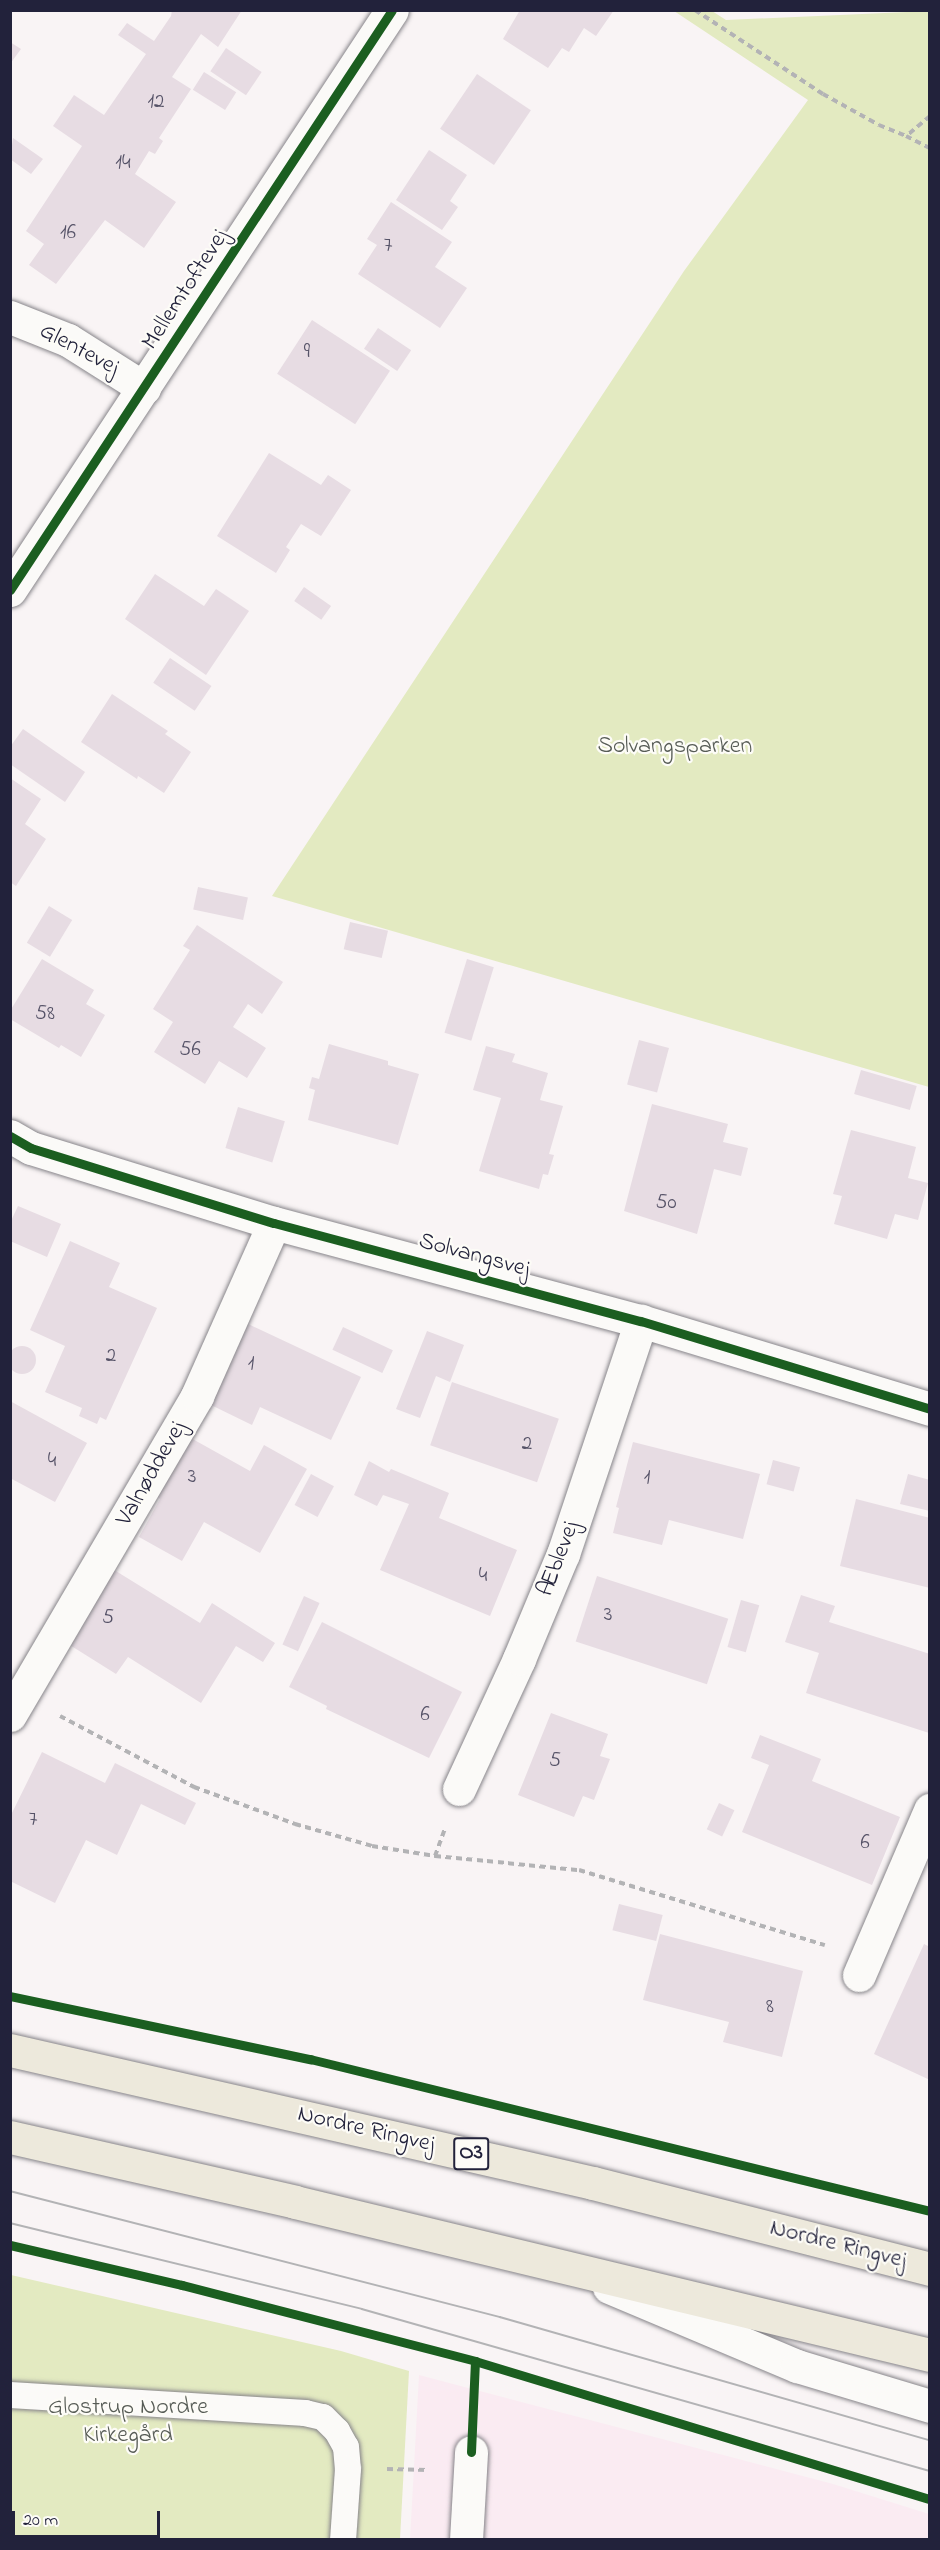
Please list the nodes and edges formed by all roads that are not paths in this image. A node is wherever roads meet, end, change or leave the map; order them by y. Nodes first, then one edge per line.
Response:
1 (392, 10) edge
2 (10, 317) edge
3 (144, 388) junction
4 (16, 571) edge
5 (10, 1136) edge
6 (274, 1223) junction
7 (641, 1321) junction
8 (930, 1409) edge
9 (16, 1705) edge
10 (459, 1789) dead end
11 (930, 1810) edge
12 (863, 1966) road end
13 (10, 2050) edge
14 (10, 2137) edge
15 (560, 2267) junction
16 (930, 2269) edge
17 (930, 2355) edge
18 (10, 2395) edge
19 (930, 2406) edge
20 (471, 2452) road end
21 (343, 2540) edge
22 (466, 2540) edge

1 - 3 street, Mellemtoftevej
2 - 3 street, Glentevej
3 - 4 street, Mellemtoftevej
5 - 6 street, Solvangsvej
6 - 7 street, Solvangsvej
6 - 9 street, Valnøddevej
7 - 8 street, Solvangsvej
7 - 10 street, Æblevej
11 - 12 street
13 - 16 main road, Nordre Ringvej / O3
14 - 15 main road
15 - 17 main road
15 - 19 street
18 - 21 lane
20 - 22 street

